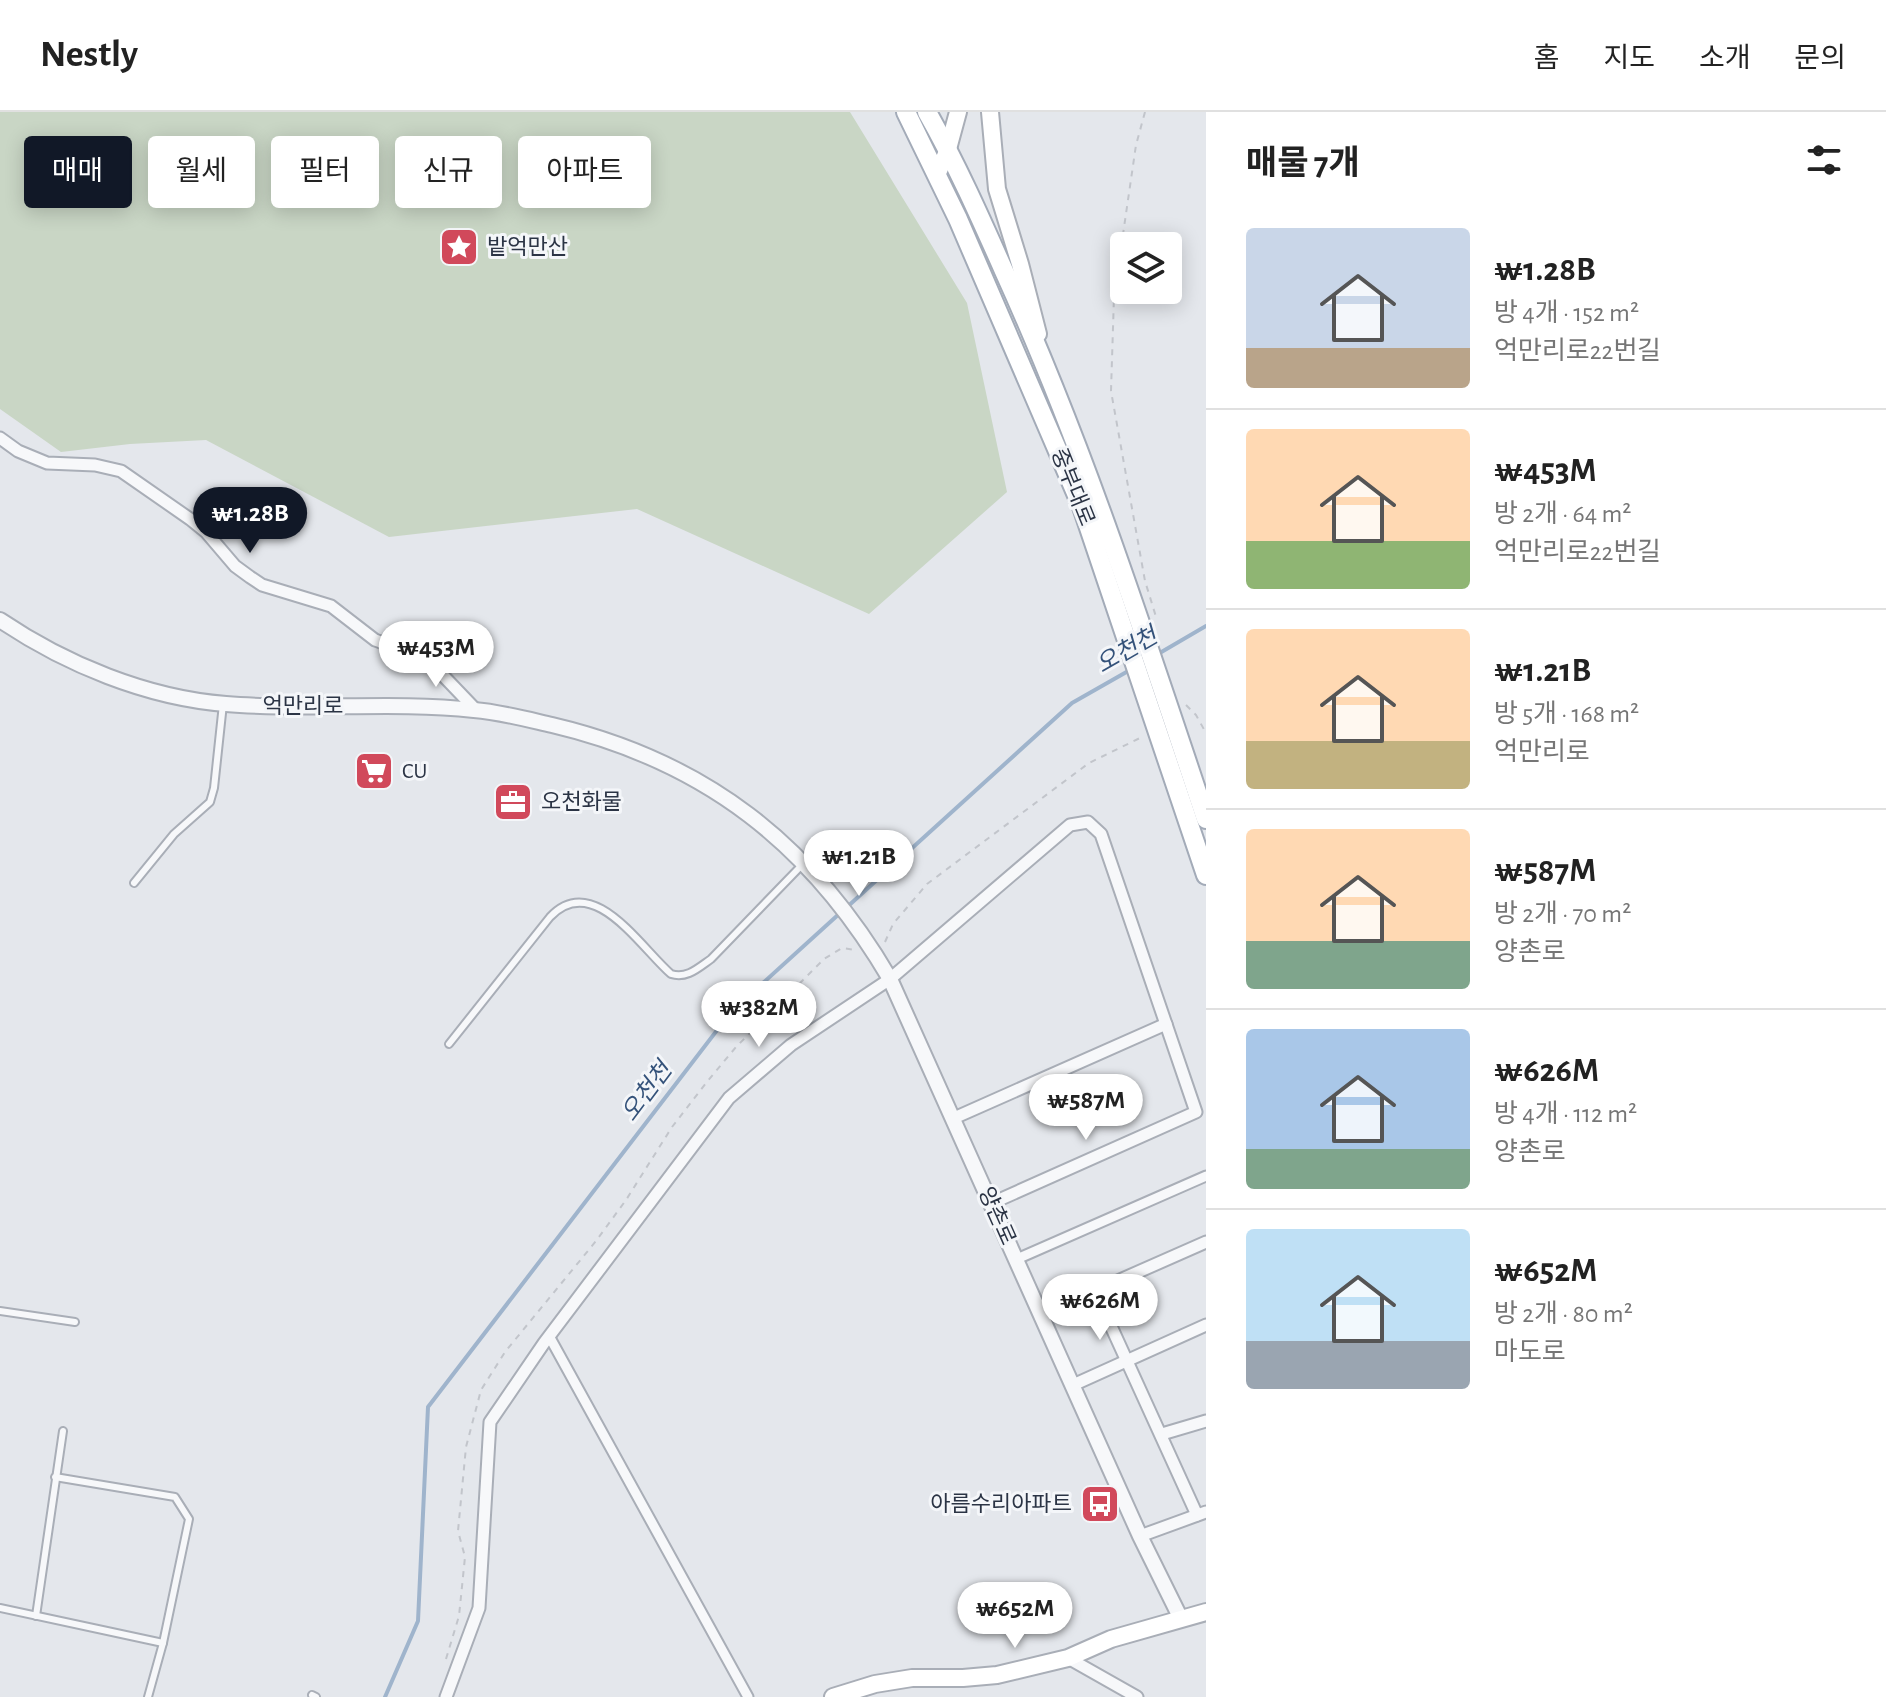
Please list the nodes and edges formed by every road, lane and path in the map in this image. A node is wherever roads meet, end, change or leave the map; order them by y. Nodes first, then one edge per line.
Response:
1 (895, 112) edge
2 (906, 112) edge
3 (927, 112) edge
4 (958, 112) edge
5 (990, 112) edge
6 (1145, 112) edge
7 (948, 149) junction
8 (938, 173) junction
9 (958, 219) junction
10 (1044, 359) junction
11 (0, 438) edge
12 (1135, 579) junction
13 (0, 620) edge
14 (1175, 702) junction
15 (223, 704) junction
16 (476, 710) junction
17 (1155, 723) junction
18 (1206, 733) edge
19 (1206, 819) edge
20 (804, 863) junction
21 (1206, 875) edge
22 (134, 883) dead end
23 (872, 949) junction
24 (890, 979) junction
25 (1166, 1024) junction
26 (449, 1044) dead end
27 (954, 1118) junction
28 (1206, 1176) edge
29 (992, 1203) junction
30 (1206, 1242) edge
31 (1017, 1259) junction
32 (0, 1311) edge
33 (75, 1322) dead end
34 (1206, 1325) edge
35 (549, 1336) junction
36 (1127, 1359) junction
37 (1073, 1385) junction
38 (1206, 1421) edge
39 (63, 1431) dead end
40 (1162, 1434) junction
41 (55, 1477) junction
42 (1202, 1514) edge
43 (1140, 1536) junction
44 (0, 1608) edge
45 (1206, 1612) edge
46 (36, 1616) junction
47 (1181, 1619) junction
48 (163, 1643) junction
49 (1068, 1658) junction
50 (443, 1666) dead end
51 (148, 1697) edge
52 (446, 1697) edge
53 (748, 1697) edge
54 (833, 1697) edge
55 (1137, 1697) edge

1 - 9 main road
2 - 8 main road, 중부대로
3 - 7 main road, 중부대로
4 - 7 main road
5 - 10 main road
6 - 12 path
7 - 8 main road
7 - 10 main road, 중부대로
8 - 9 main road, 중부대로
9 - 17 main road, 중부대로
10 - 12 main road, 중부대로
11 - 16 street
12 - 14 main road, 중부대로
13 - 15 street, 억만리로
14 - 18 path
14 - 19 main road
15 - 16 street, 억만리로
15 - 22 lane
16 - 20 street, 억만리로
17 - 21 main road, 중부대로
17 - 23 path
20 - 23 street, 억만리로
20 - 26 lane
23 - 24 street, 양촌로
23 - 50 path
24 - 25 street
24 - 27 street, 양촌로
24 - 35 street
25 - 27 street
25 - 29 street
27 - 29 street, 양촌로
28 - 31 street
29 - 31 street, 양촌로
30 - 36 street
31 - 37 street, 양촌로
32 - 33 lane
34 - 36 street
35 - 52 street
35 - 53 street
36 - 37 street
36 - 40 street
37 - 43 street, 양촌로
38 - 40 street
39 - 41 lane
40 - 42 street
41 - 46 lane
41 - 48 lane
42 - 43 street
43 - 47 street, 양촌로
44 - 46 lane
45 - 47 main road
46 - 48 lane
47 - 49 main road
48 - 51 lane
49 - 54 main road
49 - 55 street

